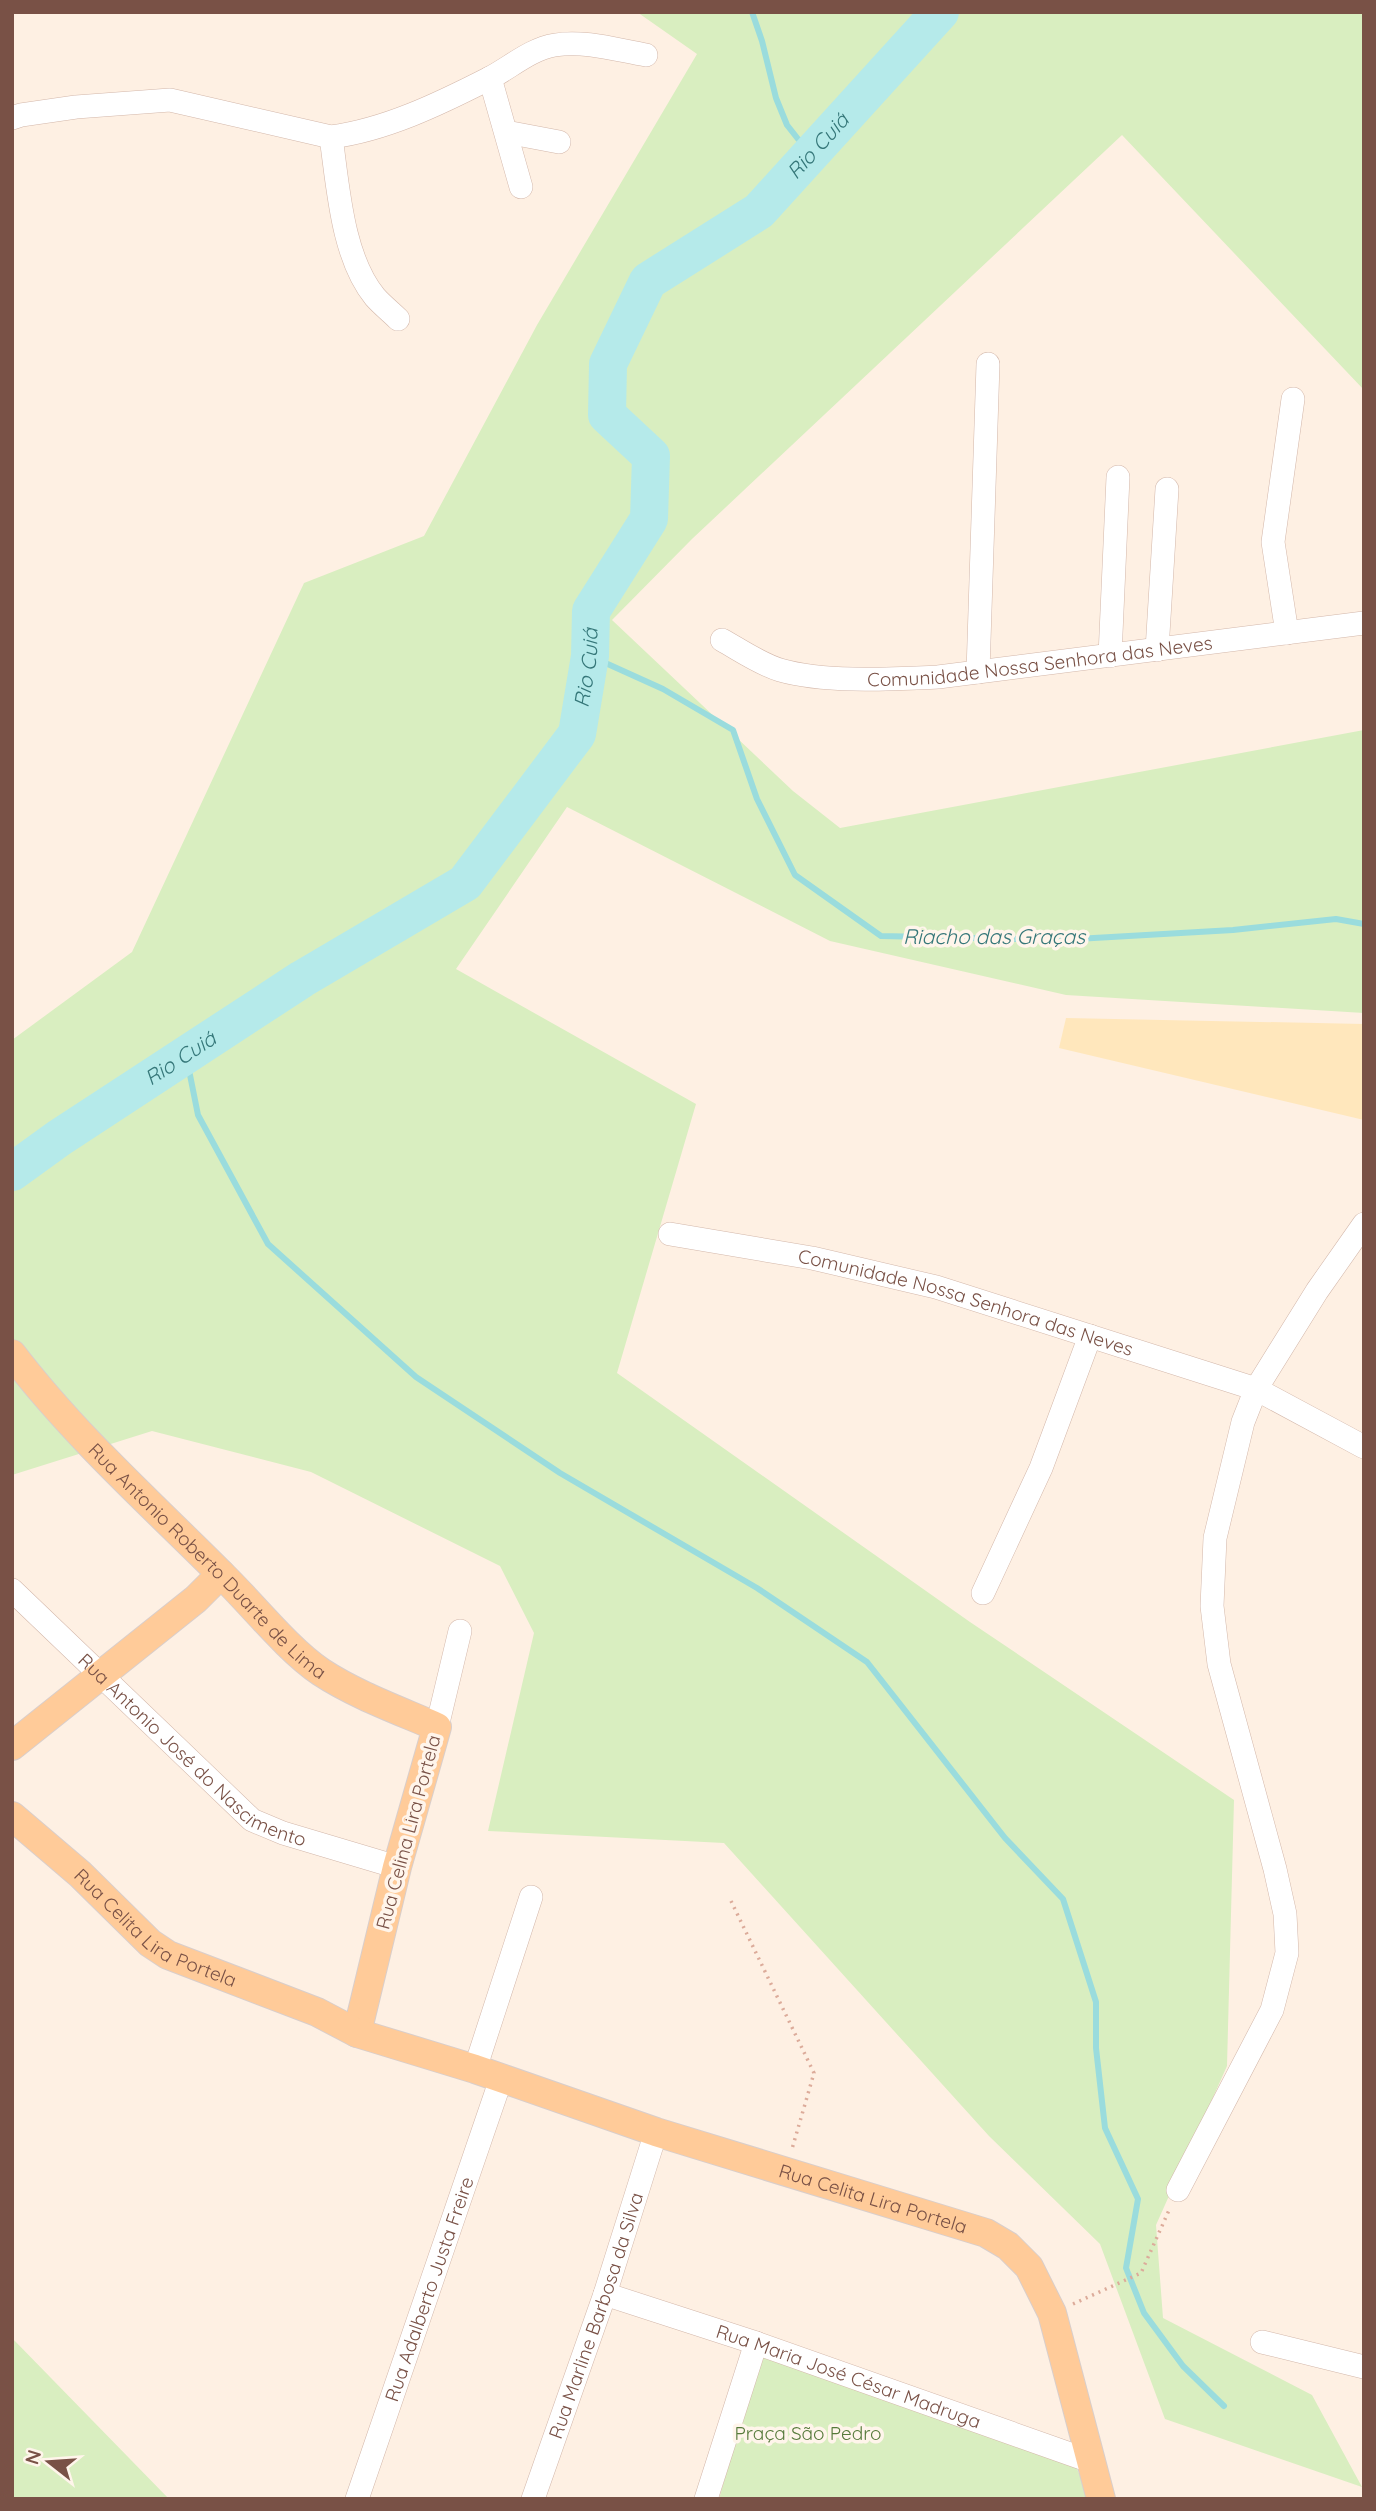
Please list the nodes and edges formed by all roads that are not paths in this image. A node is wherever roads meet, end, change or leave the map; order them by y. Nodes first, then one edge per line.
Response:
1 (646, 55) dead end
2 (490, 78) junction
3 (12, 118) edge
4 (506, 132) junction
5 (331, 136) junction
6 (559, 142) dead end
7 (521, 187) dead end
8 (398, 319) dead end
9 (988, 364) dead end
10 (1293, 399) dead end
11 (1118, 477) dead end
12 (1167, 489) dead end
13 (1364, 623) edge
14 (1287, 633) junction
15 (722, 640) dead end
16 (1157, 650) junction
17 (1110, 656) junction
18 (978, 672) junction
19 (670, 1234) dead end
20 (1360, 1239) edge
21 (1090, 1336) junction
22 (12, 1354) edge
23 (1256, 1389) junction
24 (1364, 1447) edge
25 (228, 1581) junction
26 (12, 1590) edge
27 (982, 1593) dead end
28 (460, 1631) dead end
29 (101, 1674) junction
30 (437, 1727) junction
31 (12, 1746) edge
32 (12, 1816) edge
33 (397, 1867) junction
34 (531, 1897) dead end
35 (359, 2022) junction
36 (488, 2074) junction
37 (656, 2132) junction
38 (1178, 2190) road end
39 (605, 2294) junction
40 (1262, 2342) dead end
41 (756, 2343) junction
42 (1364, 2367) edge
43 (1090, 2461) junction
44 (357, 2499) edge
45 (533, 2499) edge
46 (706, 2499) edge
47 (1101, 2499) edge

1 - 2 street
2 - 4 street
2 - 5 street
3 - 5 street
4 - 6 street
4 - 7 street
5 - 8 street
9 - 18 street
10 - 14 street
11 - 17 street
12 - 16 street
13 - 14 street, Comunidade Nossa Senhora das Neves
14 - 16 street, Comunidade Nossa Senhora das Neves
15 - 18 street, Comunidade Nossa Senhora das Neves
16 - 17 street, Comunidade Nossa Senhora das Neves
17 - 18 street, Comunidade Nossa Senhora das Neves
19 - 21 street, Comunidade Nossa Senhora das Neves
20 - 23 street
21 - 23 street, Comunidade Nossa Senhora das Neves
21 - 27 street
22 - 25 main road, Rua Antonio Roberto Duarte de Lima
23 - 24 street, Comunidade Nossa Senhora das Neves
23 - 38 street
25 - 29 main road
25 - 30 main road, Rua Antonio Roberto Duarte de Lima
26 - 29 street, Rua Antonio José do Nascimento
28 - 30 street, Rua Celina Lira Portela
29 - 31 main road
29 - 33 street, Rua Antonio José do Nascimento
30 - 33 main road, Rua Celina Lira Portela
32 - 35 main road, Rua Celita Lira Portela
33 - 35 main road, Rua Celina Lira Portela
34 - 36 street
35 - 36 main road, Rua Celita Lira Portela
36 - 37 main road, Rua Celita Lira Portela
36 - 44 street, Rua Adalberto Justa Freire
37 - 39 street, Rua Marline Barbosa da Silva
37 - 43 main road, Rua Celita Lira Portela
39 - 41 street, Rua Maria José César Madruga
39 - 45 street, Rua Marline Barbosa da Silva
40 - 42 street
41 - 43 street, Rua Maria José César Madruga
41 - 46 street
43 - 47 main road, Rua Celita Lira Portela

